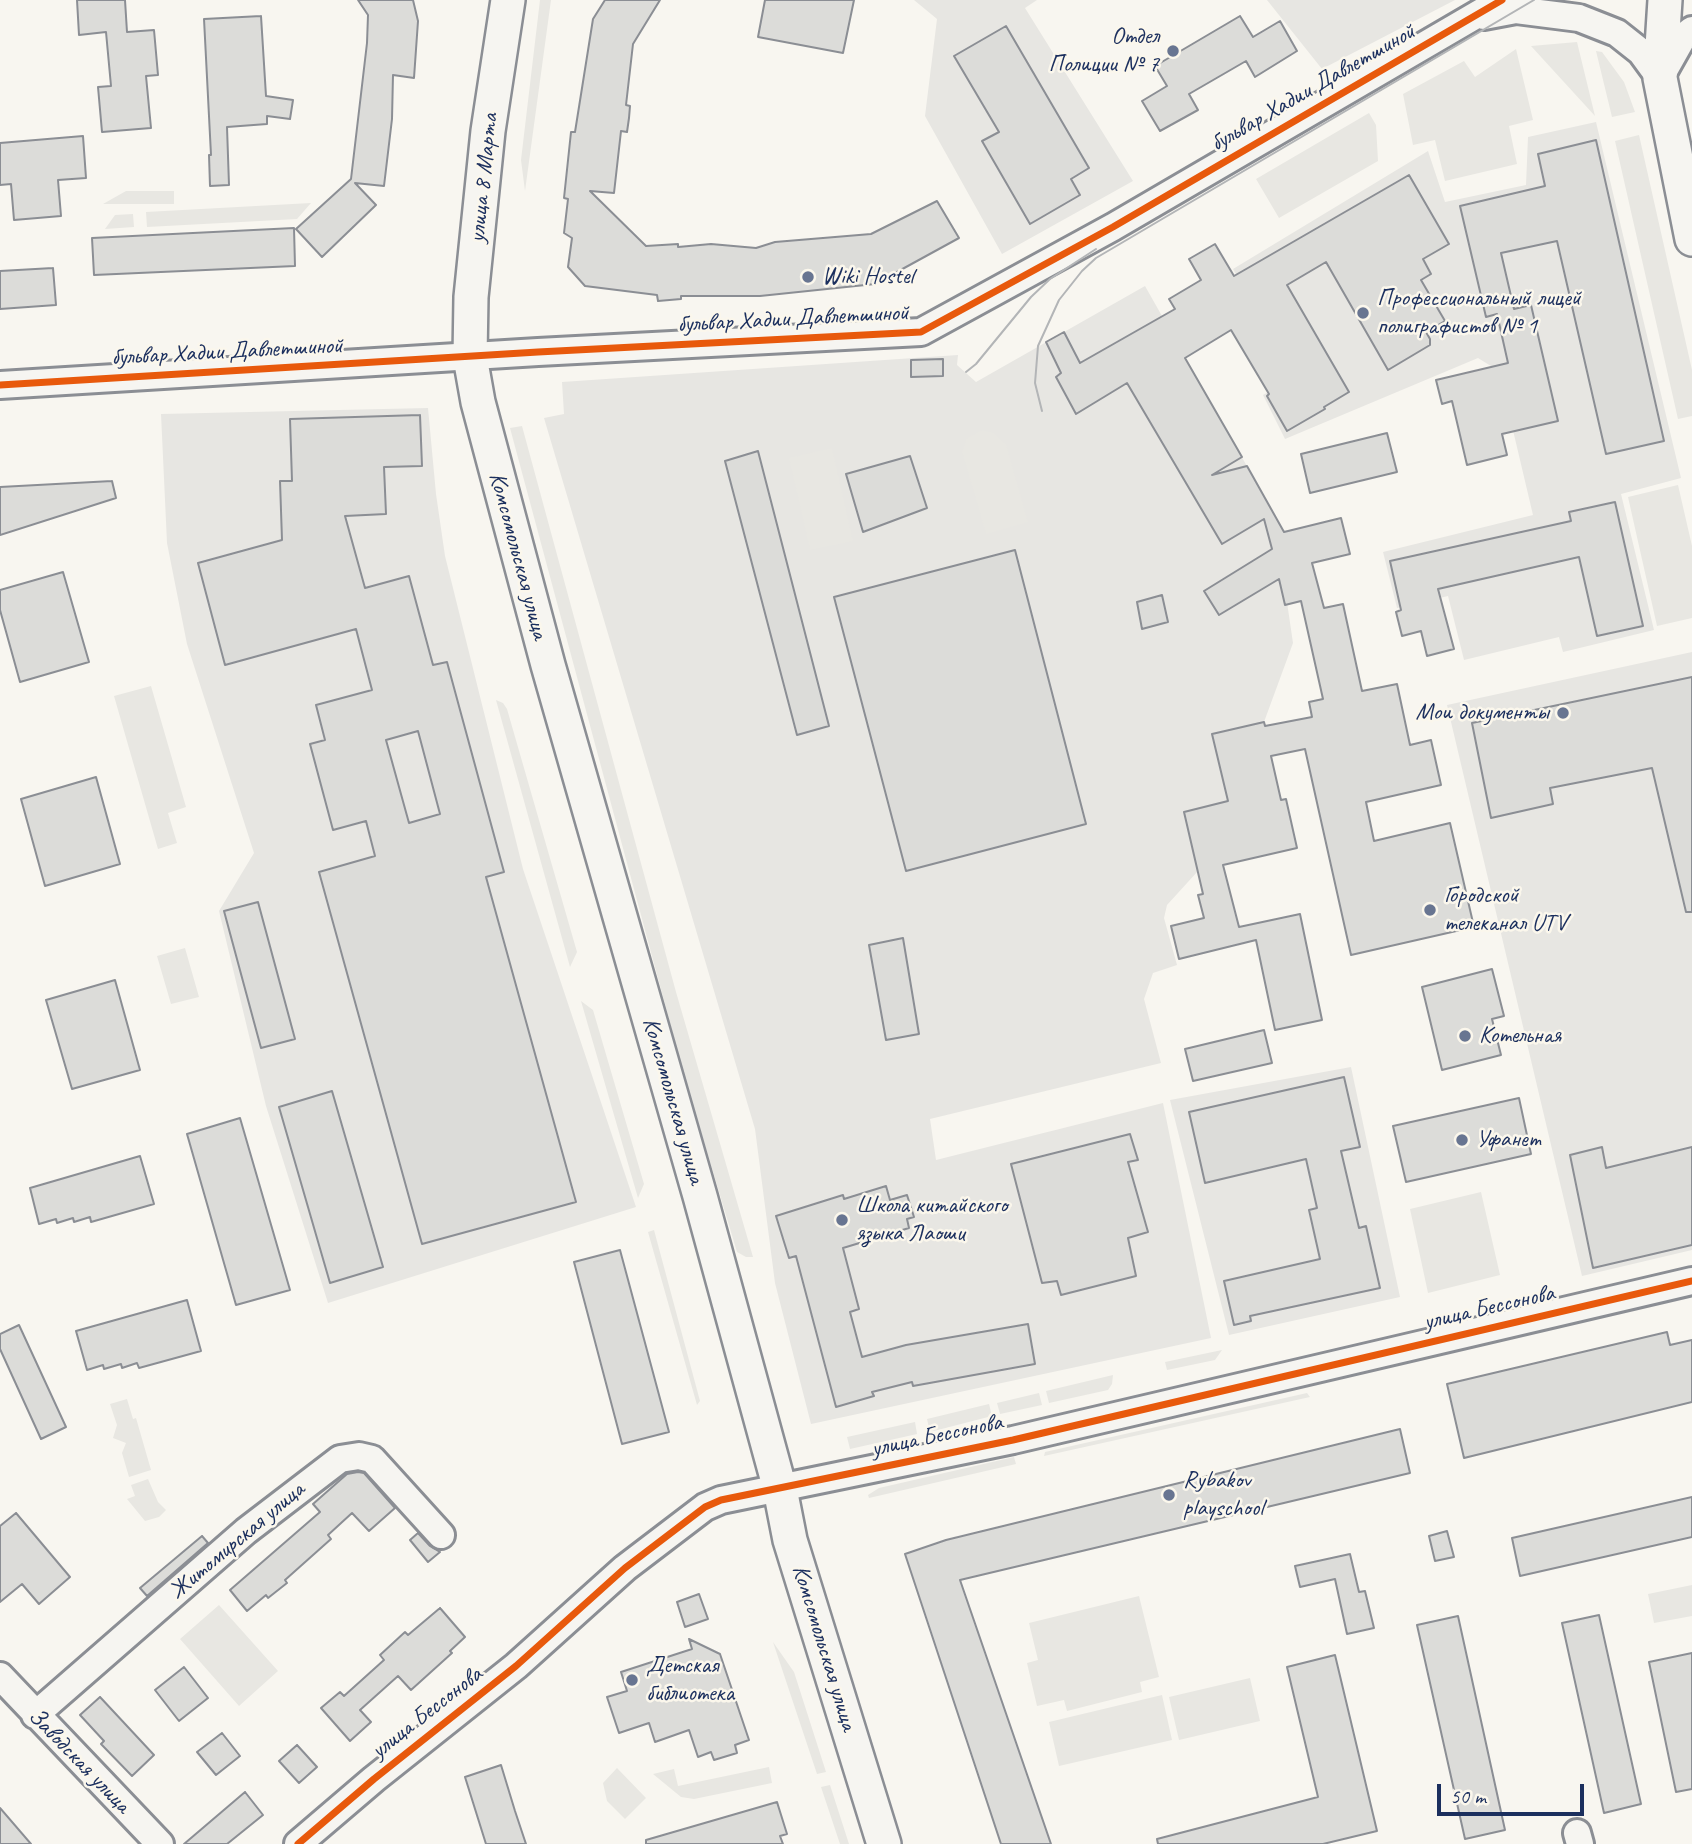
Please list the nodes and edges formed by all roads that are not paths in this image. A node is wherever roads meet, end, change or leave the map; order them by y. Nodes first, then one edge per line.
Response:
1 (509, 0) edge
2 (1502, 0) edge
3 (1665, 0) edge
4 (1463, 21) junction
5 (1692, 30) edge
6 (1660, 78) junction
7 (1692, 239) edge
8 (470, 357) junction
9 (0, 385) edge
10 (1692, 1281) edge
11 (780, 1489) junction
12 (441, 1535) dead end
13 (0, 1676) edge
14 (35, 1716) junction
15 (160, 1844) edge
16 (298, 1844) edge
17 (884, 1844) edge

1 - 8 main road, улица 8 Марта
2 - 4 street, бульвар Хадии Давлетшиной
3 - 6 main road
4 - 6 street
4 - 8 street, бульвар Хадии Давлетшиной
5 - 6 street
6 - 7 main road
8 - 9 street, бульвар Хадии Давлетшиной
8 - 11 main road, Комсомольская улица
10 - 11 street, улица Бессонова
11 - 16 street, улица Бессонова
11 - 17 main road, Комсомольская улица
12 - 14 street, Житомирская улица
13 - 14 street, Заводская улица
14 - 15 street, Заводская улица

